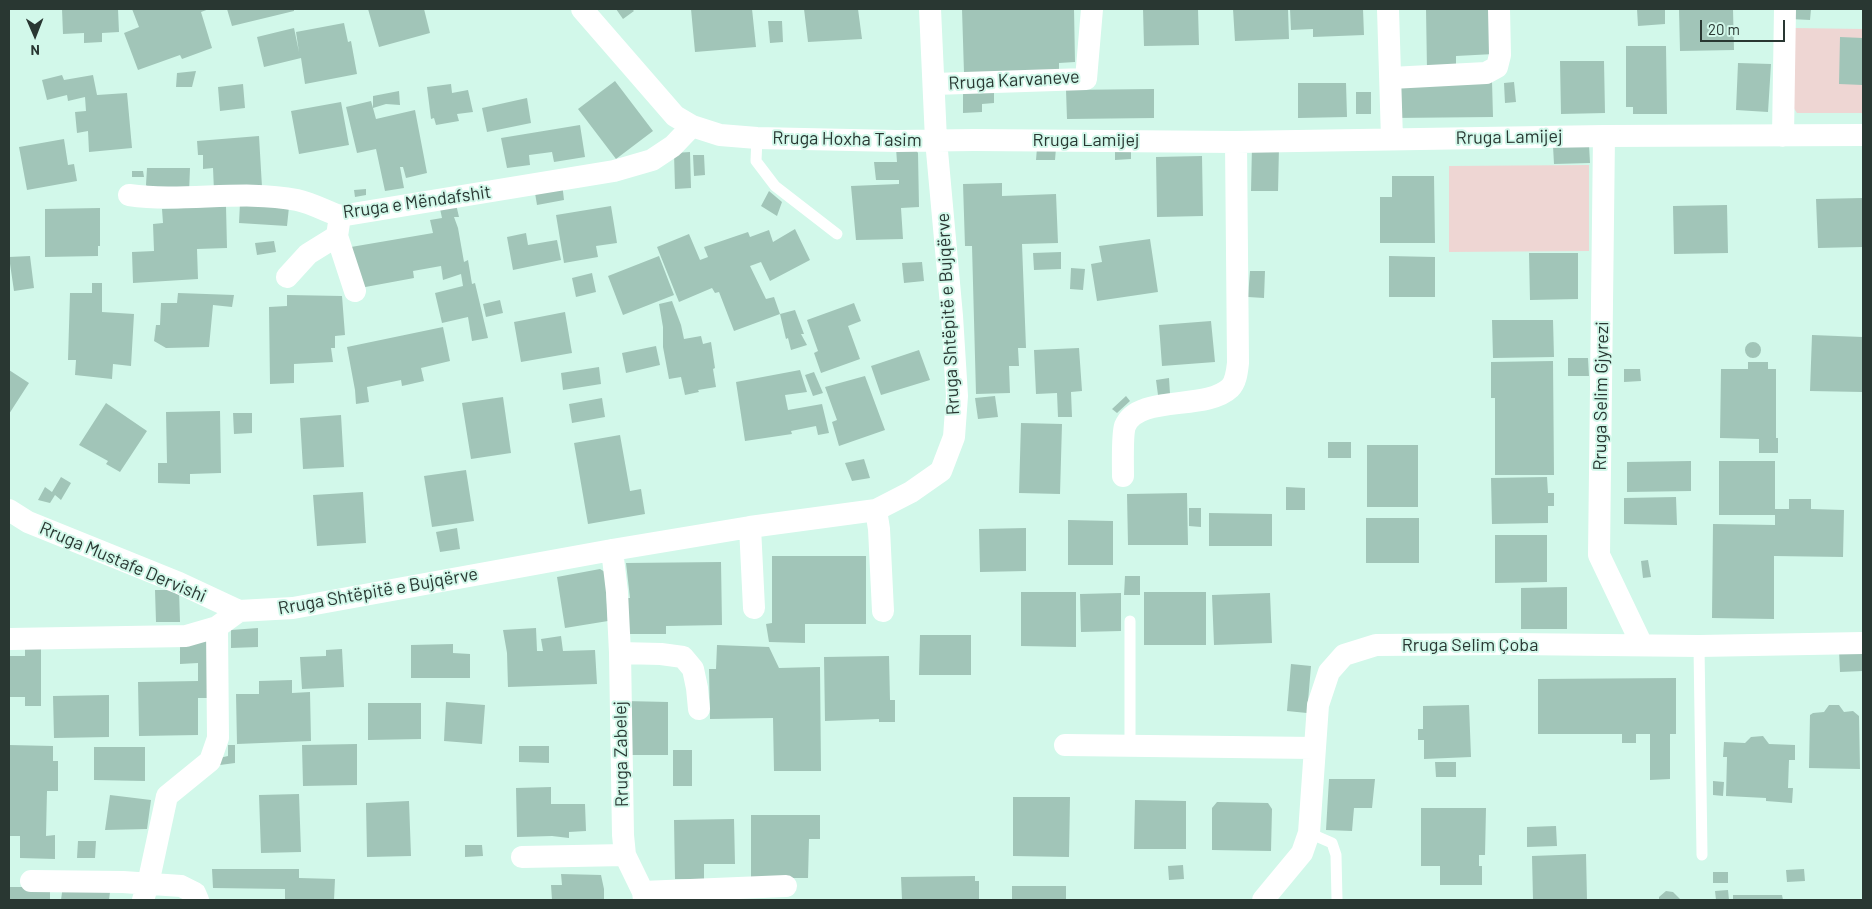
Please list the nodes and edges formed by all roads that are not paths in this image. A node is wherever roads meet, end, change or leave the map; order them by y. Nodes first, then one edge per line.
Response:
1 (582, 9) edge
2 (930, 9) edge
3 (1092, 9) edge
4 (1388, 9) edge
5 (1499, 9) edge
6 (1785, 9) edge
7 (1391, 78) junction
8 (934, 84) junction
9 (692, 126) junction
10 (1863, 135) edge
11 (1604, 136) junction
12 (1783, 136) junction
13 (757, 138) junction
14 (1392, 139) junction
15 (936, 140) junction
16 (1236, 142) junction
17 (129, 195) dead end
18 (338, 226) junction
19 (837, 234) dead end
20 (287, 278) dead end
21 (355, 291) dead end
22 (1123, 476) dead end
23 (9, 510) edge
24 (876, 510) junction
25 (750, 527) junction
26 (612, 550) junction
27 (754, 608) dead end
28 (883, 610) dead end
29 (239, 611) junction
30 (1130, 621) dead end
31 (217, 627) junction
32 (9, 639) edge
33 (1863, 643) edge
34 (1642, 645) junction
35 (1699, 646) junction
36 (620, 653) junction
37 (699, 709) dead end
38 (1065, 745) dead end
39 (1130, 746) junction
40 (1314, 748) junction
41 (1309, 833) junction
42 (625, 855) junction
43 (1702, 855) dead end
44 (522, 858) dead end
45 (31, 881) dead end
46 (786, 886) dead end
47 (145, 892) edge
48 (644, 896) edge
49 (198, 900) edge
50 (1264, 900) edge
51 (1337, 900) edge

1 - 9 street, Rruga Hoxha Tasim
2 - 8 street, Rruga Karvaneve
3 - 8 street, Rruga Karvaneve
4 - 7 street
5 - 7 street
6 - 12 street
7 - 14 street
8 - 15 street, Rruga Karvaneve
9 - 13 street, Rruga Hoxha Tasim
9 - 18 street, Rruga e Mëndafshit
10 - 12 street, Rruga Lamijej
11 - 12 street, Rruga Lamijej
11 - 14 street, Rruga Lamijej
11 - 34 street, Rruga Selim Gjyrezi
13 - 15 street, Rruga Hoxha Tasim
13 - 19 lane, Rruga Hoxha Tasim
14 - 16 street, Rruga Lamijej
15 - 16 street, Rruga Lamijej
15 - 24 street, Rruga Shtëpitë e Bujqërve
16 - 22 street
17 - 18 street, Rruga e Mëndafshit
18 - 20 street
18 - 21 street
23 - 29 street, Rruga Mustafe Dervishi
24 - 25 street, Rruga Shtëpitë e Bujqërve
24 - 28 street
25 - 26 street, Rruga Shtëpitë e Bujqërve
25 - 27 street
26 - 29 street, Rruga Shtëpitë e Bujqërve
26 - 36 street, Rruga Zabelej
29 - 31 street
30 - 39 lane
31 - 32 street
31 - 47 street
33 - 35 street, Rruga Selim Çoba
34 - 35 street, Rruga Selim Çoba
34 - 40 street, Rruga Selim Çoba
35 - 43 lane
36 - 37 street
36 - 42 street, Rruga Zabelej
38 - 39 street
39 - 40 street
40 - 41 street, Rruga Selim Çoba
41 - 50 street, Rruga Selim Çoba
41 - 51 lane
42 - 44 street
42 - 48 street, Rruga Zabelej
45 - 47 street
46 - 48 street, Rruga Zabelej
47 - 49 street

